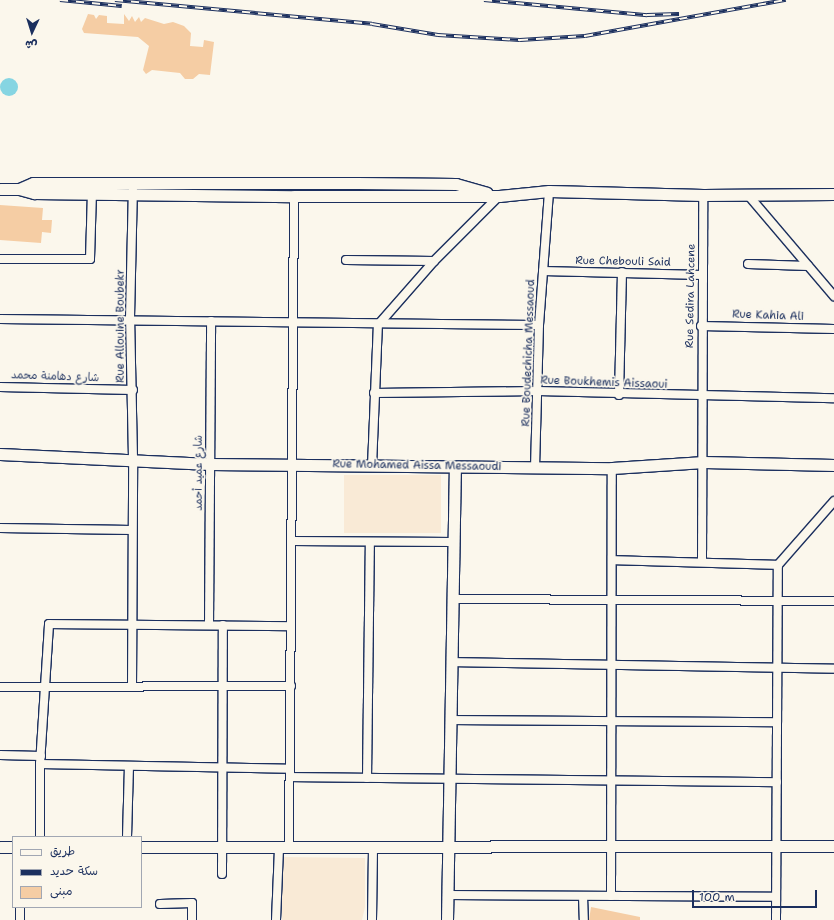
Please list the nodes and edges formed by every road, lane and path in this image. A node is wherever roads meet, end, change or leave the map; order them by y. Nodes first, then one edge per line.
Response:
1 (19, 188) junction
2 (133, 188) junction
3 (0, 189) edge
4 (549, 191) junction
5 (92, 193) junction
6 (834, 194) edge
7 (703, 195) junction
8 (748, 195) junction
9 (294, 196) junction
10 (500, 196) junction
11 (0, 259) edge
12 (346, 260) dead end
13 (434, 261) junction
14 (748, 264) dead end
15 (808, 266) junction
16 (543, 271) junction
17 (622, 272) junction
18 (702, 275) junction
19 (834, 296) edge
20 (0, 318) edge
21 (130, 318) junction
22 (211, 321) junction
23 (293, 323) junction
24 (378, 325) junction
25 (539, 325) junction
26 (701, 326) junction
27 (834, 329) edge
28 (0, 387) edge
29 (133, 390) junction
30 (538, 391) junction
31 (374, 392) junction
32 (619, 395) junction
33 (701, 396) junction
34 (834, 398) edge
35 (0, 454) edge
36 (133, 458) junction
37 (704, 462) junction
38 (210, 464) junction
39 (293, 465) junction
40 (834, 465) edge
41 (372, 466) junction
42 (454, 467) junction
43 (535, 468) junction
44 (612, 468) junction
45 (834, 501) edge
46 (0, 528) edge
47 (132, 530) junction
48 (292, 541) junction
49 (370, 542) junction
50 (454, 542) junction
51 (612, 560) junction
52 (702, 561) junction
53 (778, 565) junction
54 (453, 599) junction
55 (612, 600) junction
56 (778, 600) junction
57 (834, 601) edge
58 (134, 624) junction
59 (209, 625) junction
60 (223, 625) junction
61 (291, 626) junction
62 (452, 662) junction
63 (612, 663) junction
64 (778, 668) junction
65 (834, 669) edge
66 (0, 686) edge
67 (223, 686) junction
68 (291, 686) junction
69 (46, 687) junction
70 (132, 687) junction
71 (451, 720) junction
72 (612, 720) junction
73 (777, 722) junction
74 (0, 755) edge
75 (40, 760) junction
76 (129, 766) junction
77 (222, 768) junction
78 (290, 773) junction
79 (367, 778) junction
80 (450, 778) junction
81 (612, 782) junction
82 (777, 782) junction
83 (40, 836) edge
84 (127, 836) edge
85 (449, 846) junction
86 (612, 846) junction
87 (776, 846) junction
88 (834, 846) edge
89 (0, 847) edge
90 (12, 847) edge
91 (142, 847) edge
92 (222, 847) junction
93 (284, 847) junction
94 (373, 847) junction
95 (222, 874) dead end
96 (448, 895) junction
97 (584, 896) junction
98 (611, 896) junction
99 (776, 897) junction
100 (160, 904) dead end
101 (20, 908) edge
102 (20, 920) edge
103 (192, 920) edge
104 (276, 920) edge
105 (372, 920) edge
106 (447, 920) edge
107 (584, 920) edge
108 (776, 920) edge

1 - 2 street
1 - 3 street
1 - 5 street
2 - 5 street
2 - 9 street
2 - 10 street
2 - 21 street, Rue Allouine Boubekr
4 - 7 street
4 - 10 street
4 - 16 street, Rue Boudechicha Messaoud
5 - 11 street
6 - 8 street
7 - 8 street
7 - 18 street, Rue Sedira Lahcene
8 - 15 street
9 - 10 street
9 - 23 street
10 - 13 street
12 - 13 street
13 - 24 street
14 - 15 street
15 - 19 street
16 - 17 street, Rue Chebouli Said
16 - 25 street, Rue Boudechicha Messaoud
17 - 18 street, Rue Chebouli Said
17 - 32 street
18 - 26 street, Rue Sedira Lahcene
20 - 21 street
21 - 22 street
21 - 29 street, Rue Allouine Boubekr
22 - 23 street
22 - 38 street, شارع عميد أحمد
23 - 24 street
23 - 39 street
24 - 25 street
24 - 31 street
25 - 30 street, Rue Boudechicha Messaoud
26 - 27 street, Rue Kahia Ali
26 - 33 street, Rue Sedira Lahcene
28 - 29 street, شارع دهامنة محمد
29 - 36 street, Rue Allouine Boubekr
30 - 31 street, Rue Boukhemis Aissaoui
30 - 32 street, Rue Boukhemis Aissaoui
30 - 43 street, Rue Boudechicha Messaoud
31 - 41 street
32 - 33 street, Rue Boukhemis Aissaoui
33 - 34 street, Rue Boukhemis Aissaoui
33 - 37 street, Rue Sedira Lahcene
35 - 36 street, Rue Mohamed Aissa Messaoudi
36 - 38 street, Rue Mohamed Aissa Messaoudi
36 - 47 street, Rue Allouine Boubekr
37 - 40 street, Rue Mohamed Aissa Messaoudi
37 - 44 street, Rue Mohamed Aissa Messaoudi
37 - 52 street, Rue Sedira Lahcene
38 - 39 street, Rue Mohamed Aissa Messaoudi
38 - 59 street, شارع عميد أحمد
39 - 41 street, Rue Mohamed Aissa Messaoudi
39 - 48 street
41 - 42 street, Rue Mohamed Aissa Messaoudi
42 - 43 street, Rue Mohamed Aissa Messaoudi
42 - 50 street
43 - 44 street, Rue Mohamed Aissa Messaoudi
44 - 51 street
45 - 53 street
46 - 47 street
47 - 58 street, Rue Allouine Boubekr
48 - 49 street
48 - 61 street
49 - 50 street
49 - 79 street
50 - 54 street
51 - 52 street
51 - 55 street
52 - 53 street
53 - 56 street
54 - 55 street
54 - 62 street
55 - 56 street
55 - 63 street
56 - 57 street
56 - 64 street
58 - 59 street
58 - 69 street
58 - 70 street, Rue Allouine Boubekr
59 - 60 street
60 - 61 street
60 - 67 street
61 - 68 street
62 - 63 street
62 - 71 street
63 - 64 street
63 - 72 street
64 - 65 street
64 - 73 street
66 - 69 street
67 - 68 street
67 - 70 street
67 - 77 street
68 - 78 street
69 - 70 street
69 - 75 street
71 - 72 street
71 - 80 street
72 - 73 street
72 - 81 street
73 - 82 street
74 - 75 street
75 - 76 street
75 - 83 street
76 - 77 street
76 - 84 street
77 - 78 street
77 - 92 street
78 - 79 street
78 - 93 street
79 - 80 street
80 - 81 street
80 - 85 street
81 - 82 street
81 - 86 street
82 - 87 street
85 - 86 street
85 - 94 street
85 - 96 street
86 - 87 street
86 - 98 street
87 - 88 street
87 - 99 street
89 - 90 street
91 - 92 street
92 - 93 street
92 - 95 street
93 - 94 street
93 - 104 street
94 - 105 street
96 - 97 street
96 - 106 street
97 - 98 street
97 - 107 street
98 - 99 street
99 - 108 street
100 - 103 street
101 - 102 street

